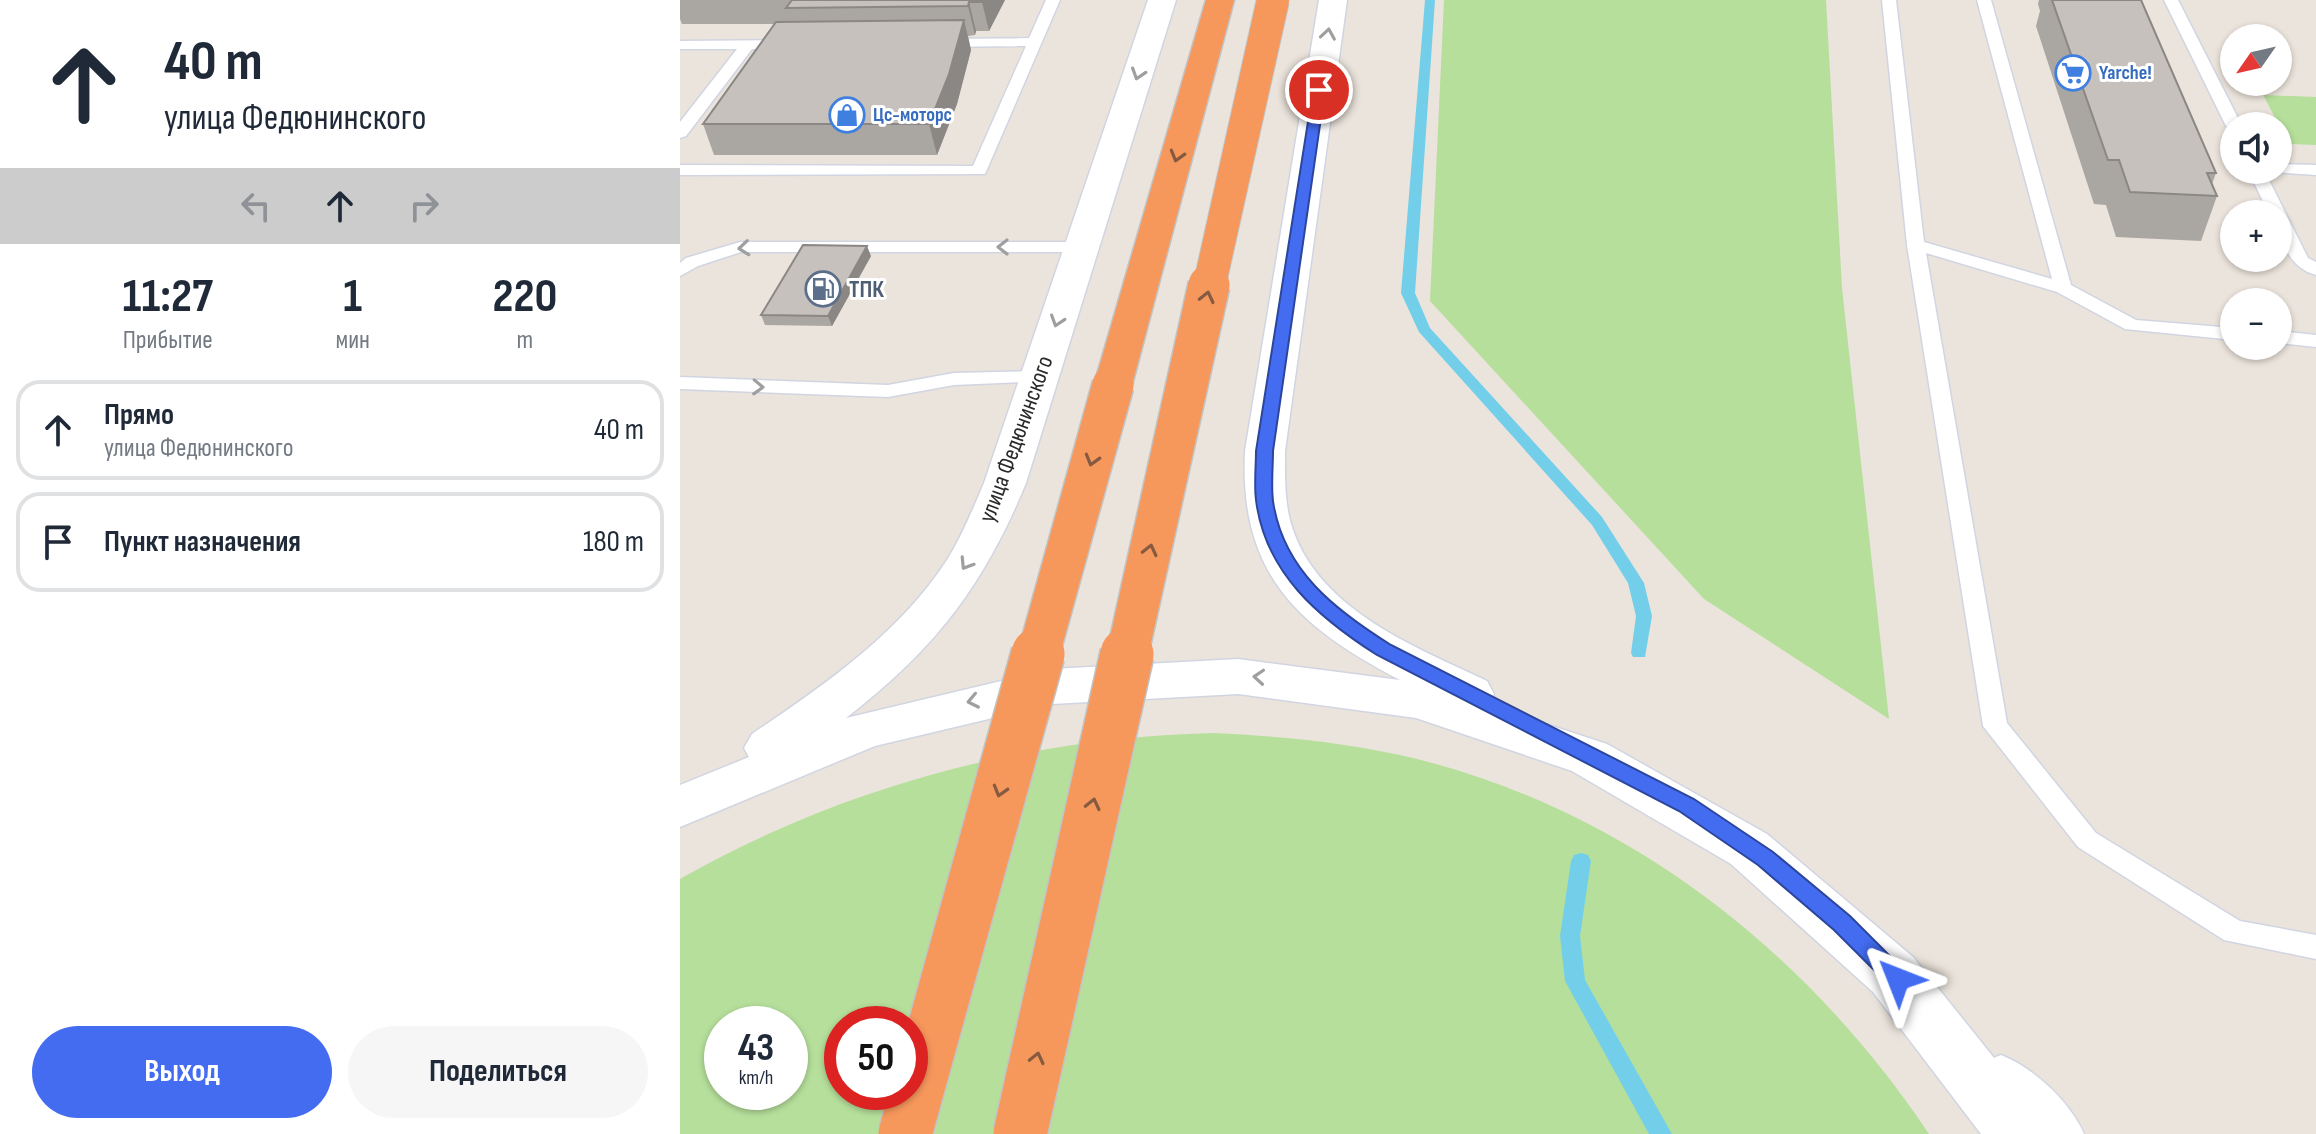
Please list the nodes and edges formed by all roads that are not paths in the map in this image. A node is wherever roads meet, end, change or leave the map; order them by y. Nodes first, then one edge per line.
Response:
1 (1053, 0) edge
2 (1162, 0) edge
3 (1220, 0) edge
4 (1273, 0) edge
5 (1333, 0) edge
6 (1889, 0) edge
7 (1984, 0) edge
8 (2171, 0) edge
9 (1033, 42) junction
10 (922, 43) edge
11 (748, 44) junction
12 (811, 44) edge
13 (680, 45) edge
14 (2227, 112) edge
15 (680, 133) edge
16 (2292, 169) edge
17 (680, 170) edge
18 (2316, 170) edge
19 (2263, 184) edge
20 (1916, 245) junction
21 (1081, 247) junction
22 (2316, 270) edge
23 (680, 271) edge
24 (2063, 288) junction
25 (2220, 333) edge
26 (2292, 338) edge
27 (2316, 341) edge
28 (1039, 377) junction
29 (680, 383) edge
30 (1604, 762) junction
31 (680, 804) edge
32 (2316, 947) edge
33 (1917, 998) junction
34 (905, 1134) edge
35 (1020, 1134) edge
36 (2018, 1134) edge
37 (2055, 1134) edge

1 - 9 lane
2 -> 21 main road, улица Федюнинского
3 -> 34 highway, bridge
35 -> 4 highway, bridge
30 -> 5 main road
6 - 20 lane
7 - 24 lane
8 - 14 lane
9 - 10 lane
9 - 17 lane
11 - 12 lane
11 - 13 lane
11 - 15 lane
16 - 18 lane
19 - 22 lane
20 - 24 lane
20 - 32 lane
21 -> 23 lane
21 -> 28 main road, улица Федюнинского
24 - 25 lane
26 - 27 lane
29 -> 28 lane
28 -> 31 main road, улица Федюнинского
30 -> 31 main road
30 - 33 main road
33 - 36 main road
33 - 37 street

